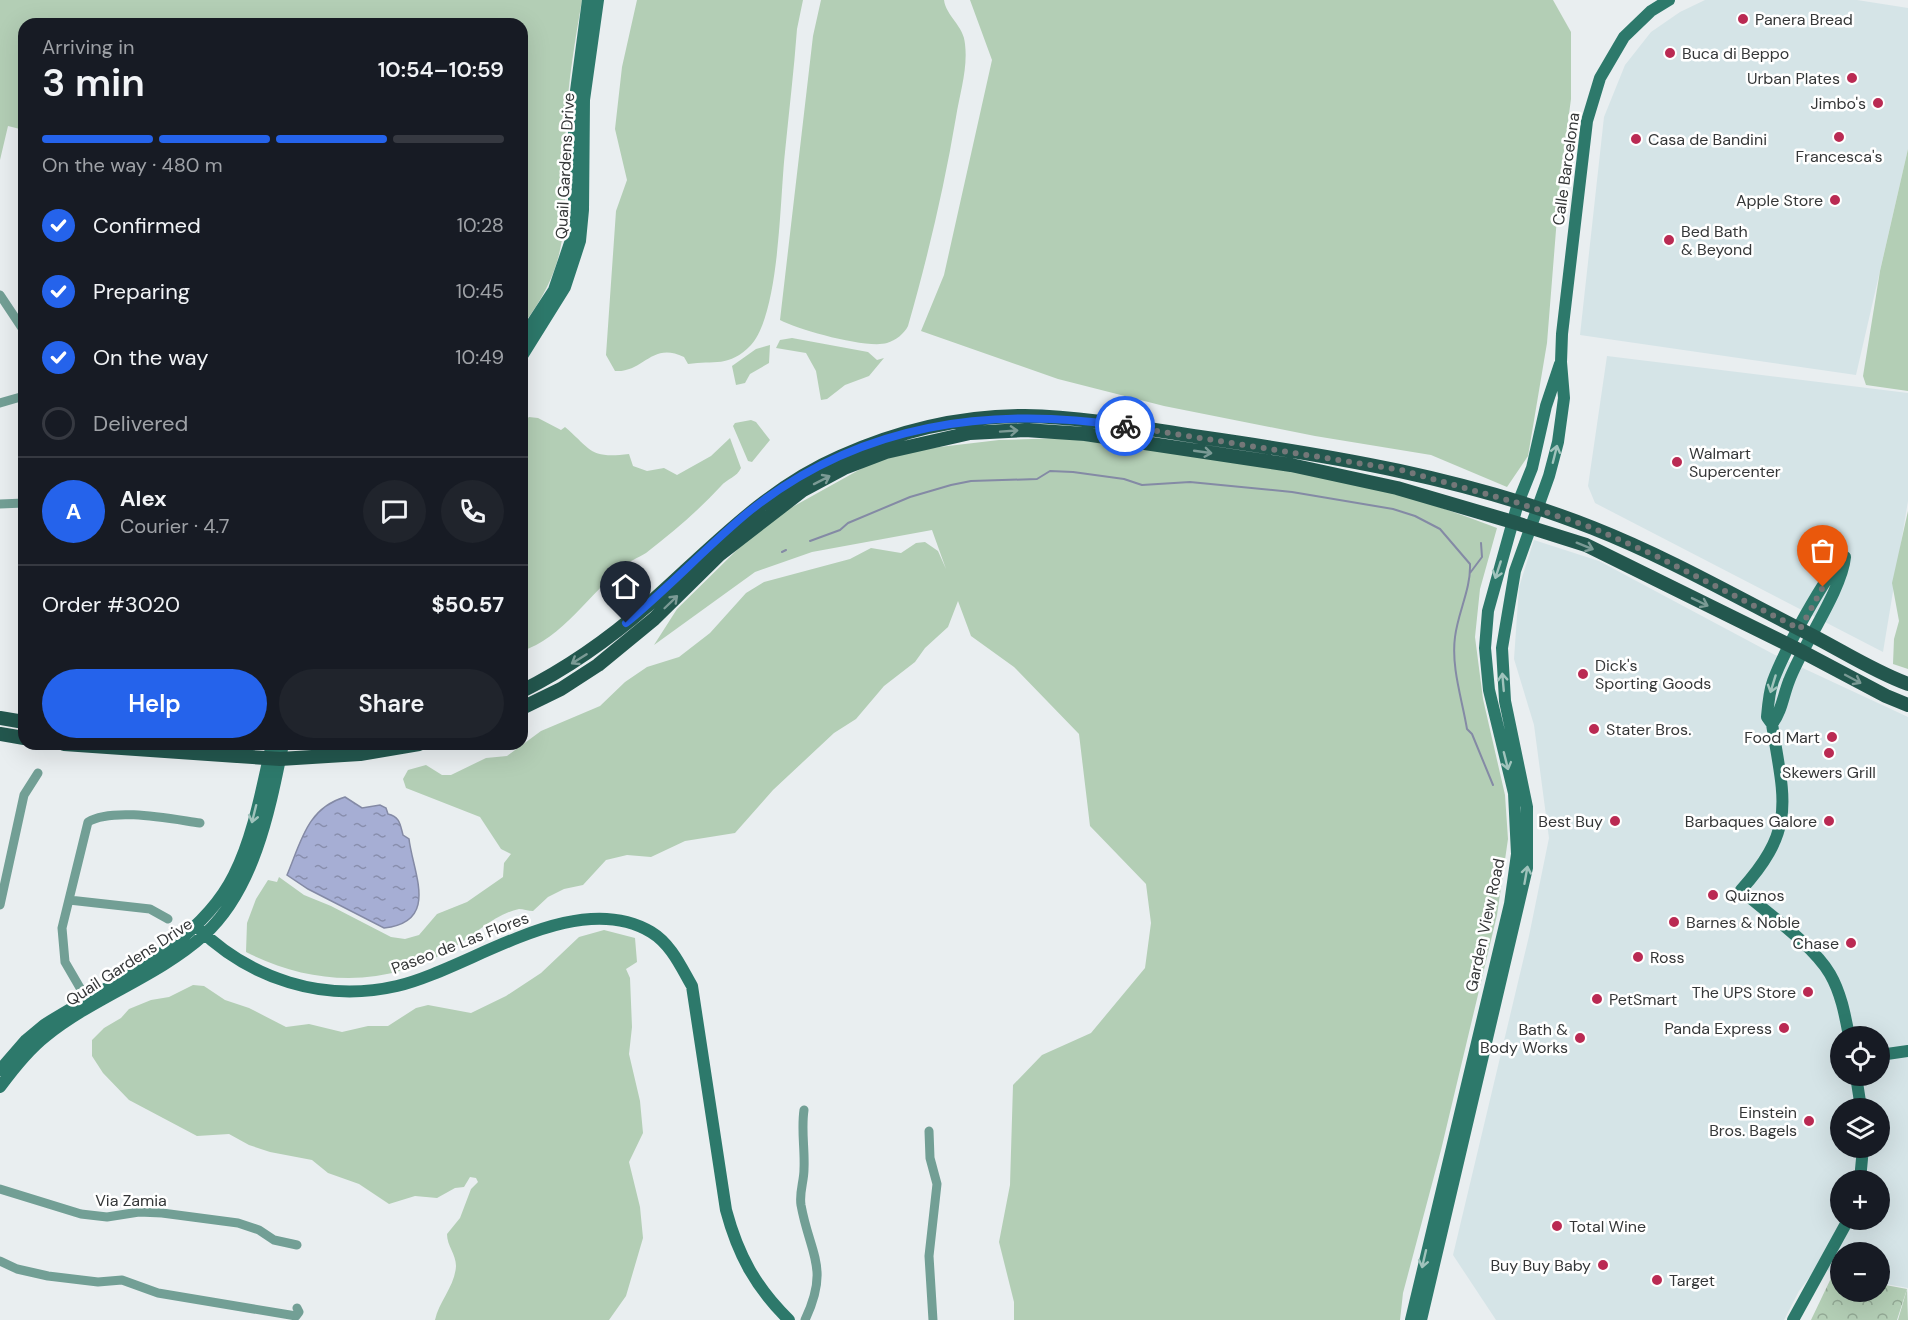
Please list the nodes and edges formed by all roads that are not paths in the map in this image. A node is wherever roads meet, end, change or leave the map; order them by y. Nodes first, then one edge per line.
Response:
1 (588, 0) edge
2 (598, 0) edge
3 (1669, 0) edge
4 (0, 295) edge
5 (18, 322) edge
6 (528, 330) edge
7 (1562, 334) joint
8 (528, 347) edge
9 (1561, 362) junction
10 (18, 398) edge
11 (0, 403) edge
12 (18, 503) edge
13 (1518, 503) junction
14 (0, 504) edge
15 (1537, 509) junction
16 (1513, 522) junction
17 (1530, 528) junction
18 (1805, 632) junction
19 (1796, 649) junction
20 (1908, 684) edge
21 (528, 688) edge
22 (528, 705) edge
23 (1908, 705) edge
24 (0, 718) edge
25 (18, 721) edge
26 (0, 734) edge
27 (18, 737) edge
28 (204, 750) edge
29 (384, 750) edge
30 (274, 753) edge
31 (38, 773) dead end
32 (200, 822) dead end
33 (69, 900) junction
34 (0, 905) edge
35 (168, 919) dead end
36 (201, 931) junction
37 (88, 1003) junction
38 (1847, 1026) edge
39 (1908, 1051) edge
40 (1890, 1054) edge
41 (0, 1070) edge
42 (0, 1087) edge
43 (804, 1110) dead end
44 (929, 1131) dead end
45 (0, 1189) edge
46 (1842, 1230) edge
47 (297, 1245) dead end
48 (0, 1262) edge
49 (297, 1308) dead end
50 (789, 1320) edge
51 (805, 1320) edge
52 (933, 1320) edge
53 (1411, 1320) edge
54 (1421, 1320) edge
55 (1793, 1320) edge

1 - 6 main road, Quail Gardens Drive
2 - 8 main road, Quail Gardens Drive
3 - 7 main road, Calle Barcelona
4 - 5 street
7 - 9 main road, Garden View Road
9 - 13 main road, Garden View Road
15 -> 9 main road, Garden View Road
10 - 11 street
12 - 14 street
13 - 15 main road
13 - 16 main road, Garden View Road
13 -> 21 main road
15 - 17 main road, Garden View Road
15 - 18 main road
16 - 17 main road
22 -> 16 main road
16 -> 53 main road, Garden View Road
17 -> 19 main road
54 -> 17 main road, Garden View Road
18 - 18 main road
18 - 19 main road
18 - 20 main road
19 -> 23 main road
19 - 38 main road
24 - 25 main road
26 - 27 main road
28 - 30 main road
29 - 30 main road
30 - 36 main road, Quail Gardens Drive
31 - 34 street
32 - 33 street
33 - 35 street
33 - 37 street
36 - 37 main road, Quail Gardens Drive
36 - 50 main road, Paseo de Las Flores
37 - 41 main road, Quail Gardens Drive
37 - 42 main road, Quail Gardens Drive
39 - 40 main road
43 - 51 street
44 - 52 street
45 - 47 street, Via Zamia
46 - 55 main road
48 - 49 street

